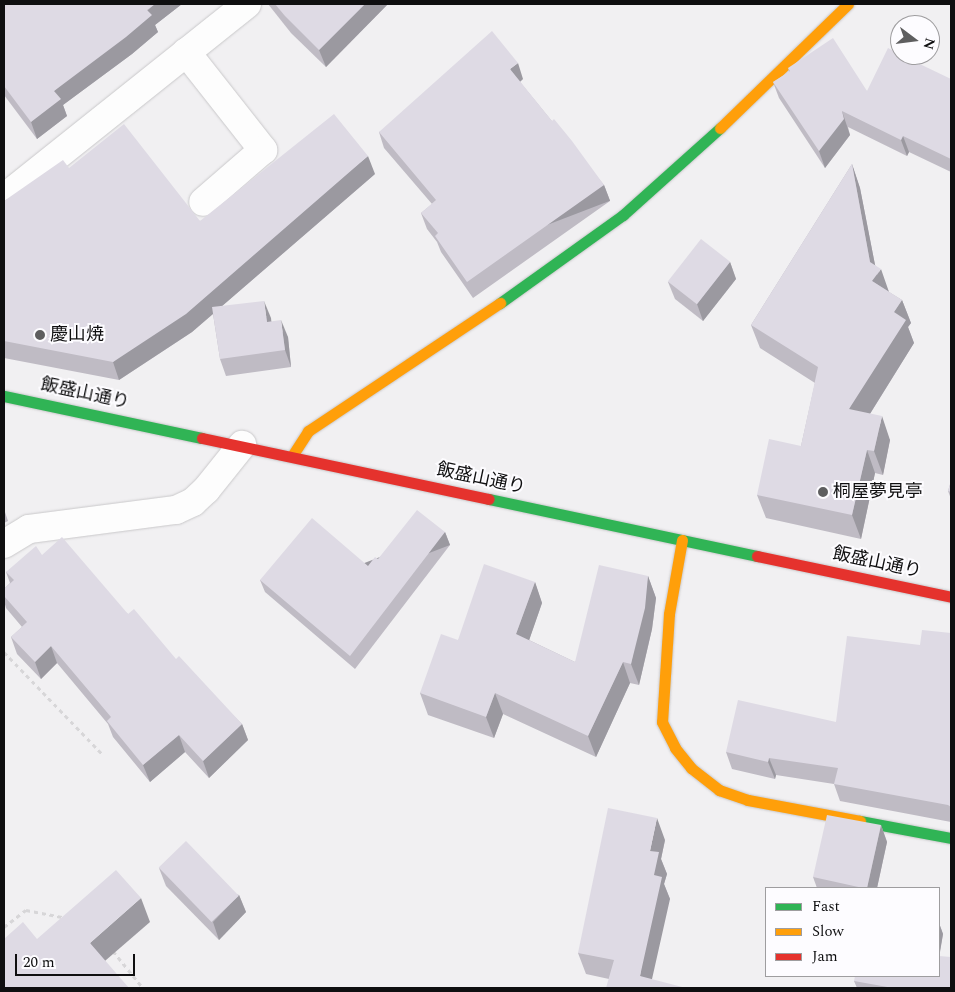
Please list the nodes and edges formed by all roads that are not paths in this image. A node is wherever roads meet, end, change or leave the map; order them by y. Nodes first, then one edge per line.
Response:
1 (247, 4) edge
2 (848, 4) edge
3 (186, 52) junction
4 (4, 198) edge
5 (203, 202) dead end
6 (4, 396) edge
7 (242, 445) junction
8 (292, 456) junction
9 (682, 540) junction
10 (4, 544) edge
11 (951, 597) edge
12 (951, 838) edge

1 - 3 street
2 - 8 street
3 - 4 street
3 - 5 street
6 - 7 street, 飯盛山通り
7 - 8 street, 飯盛山通り
7 - 10 street
8 - 9 street, 飯盛山通り
9 - 11 street, 飯盛山通り
9 - 12 street

